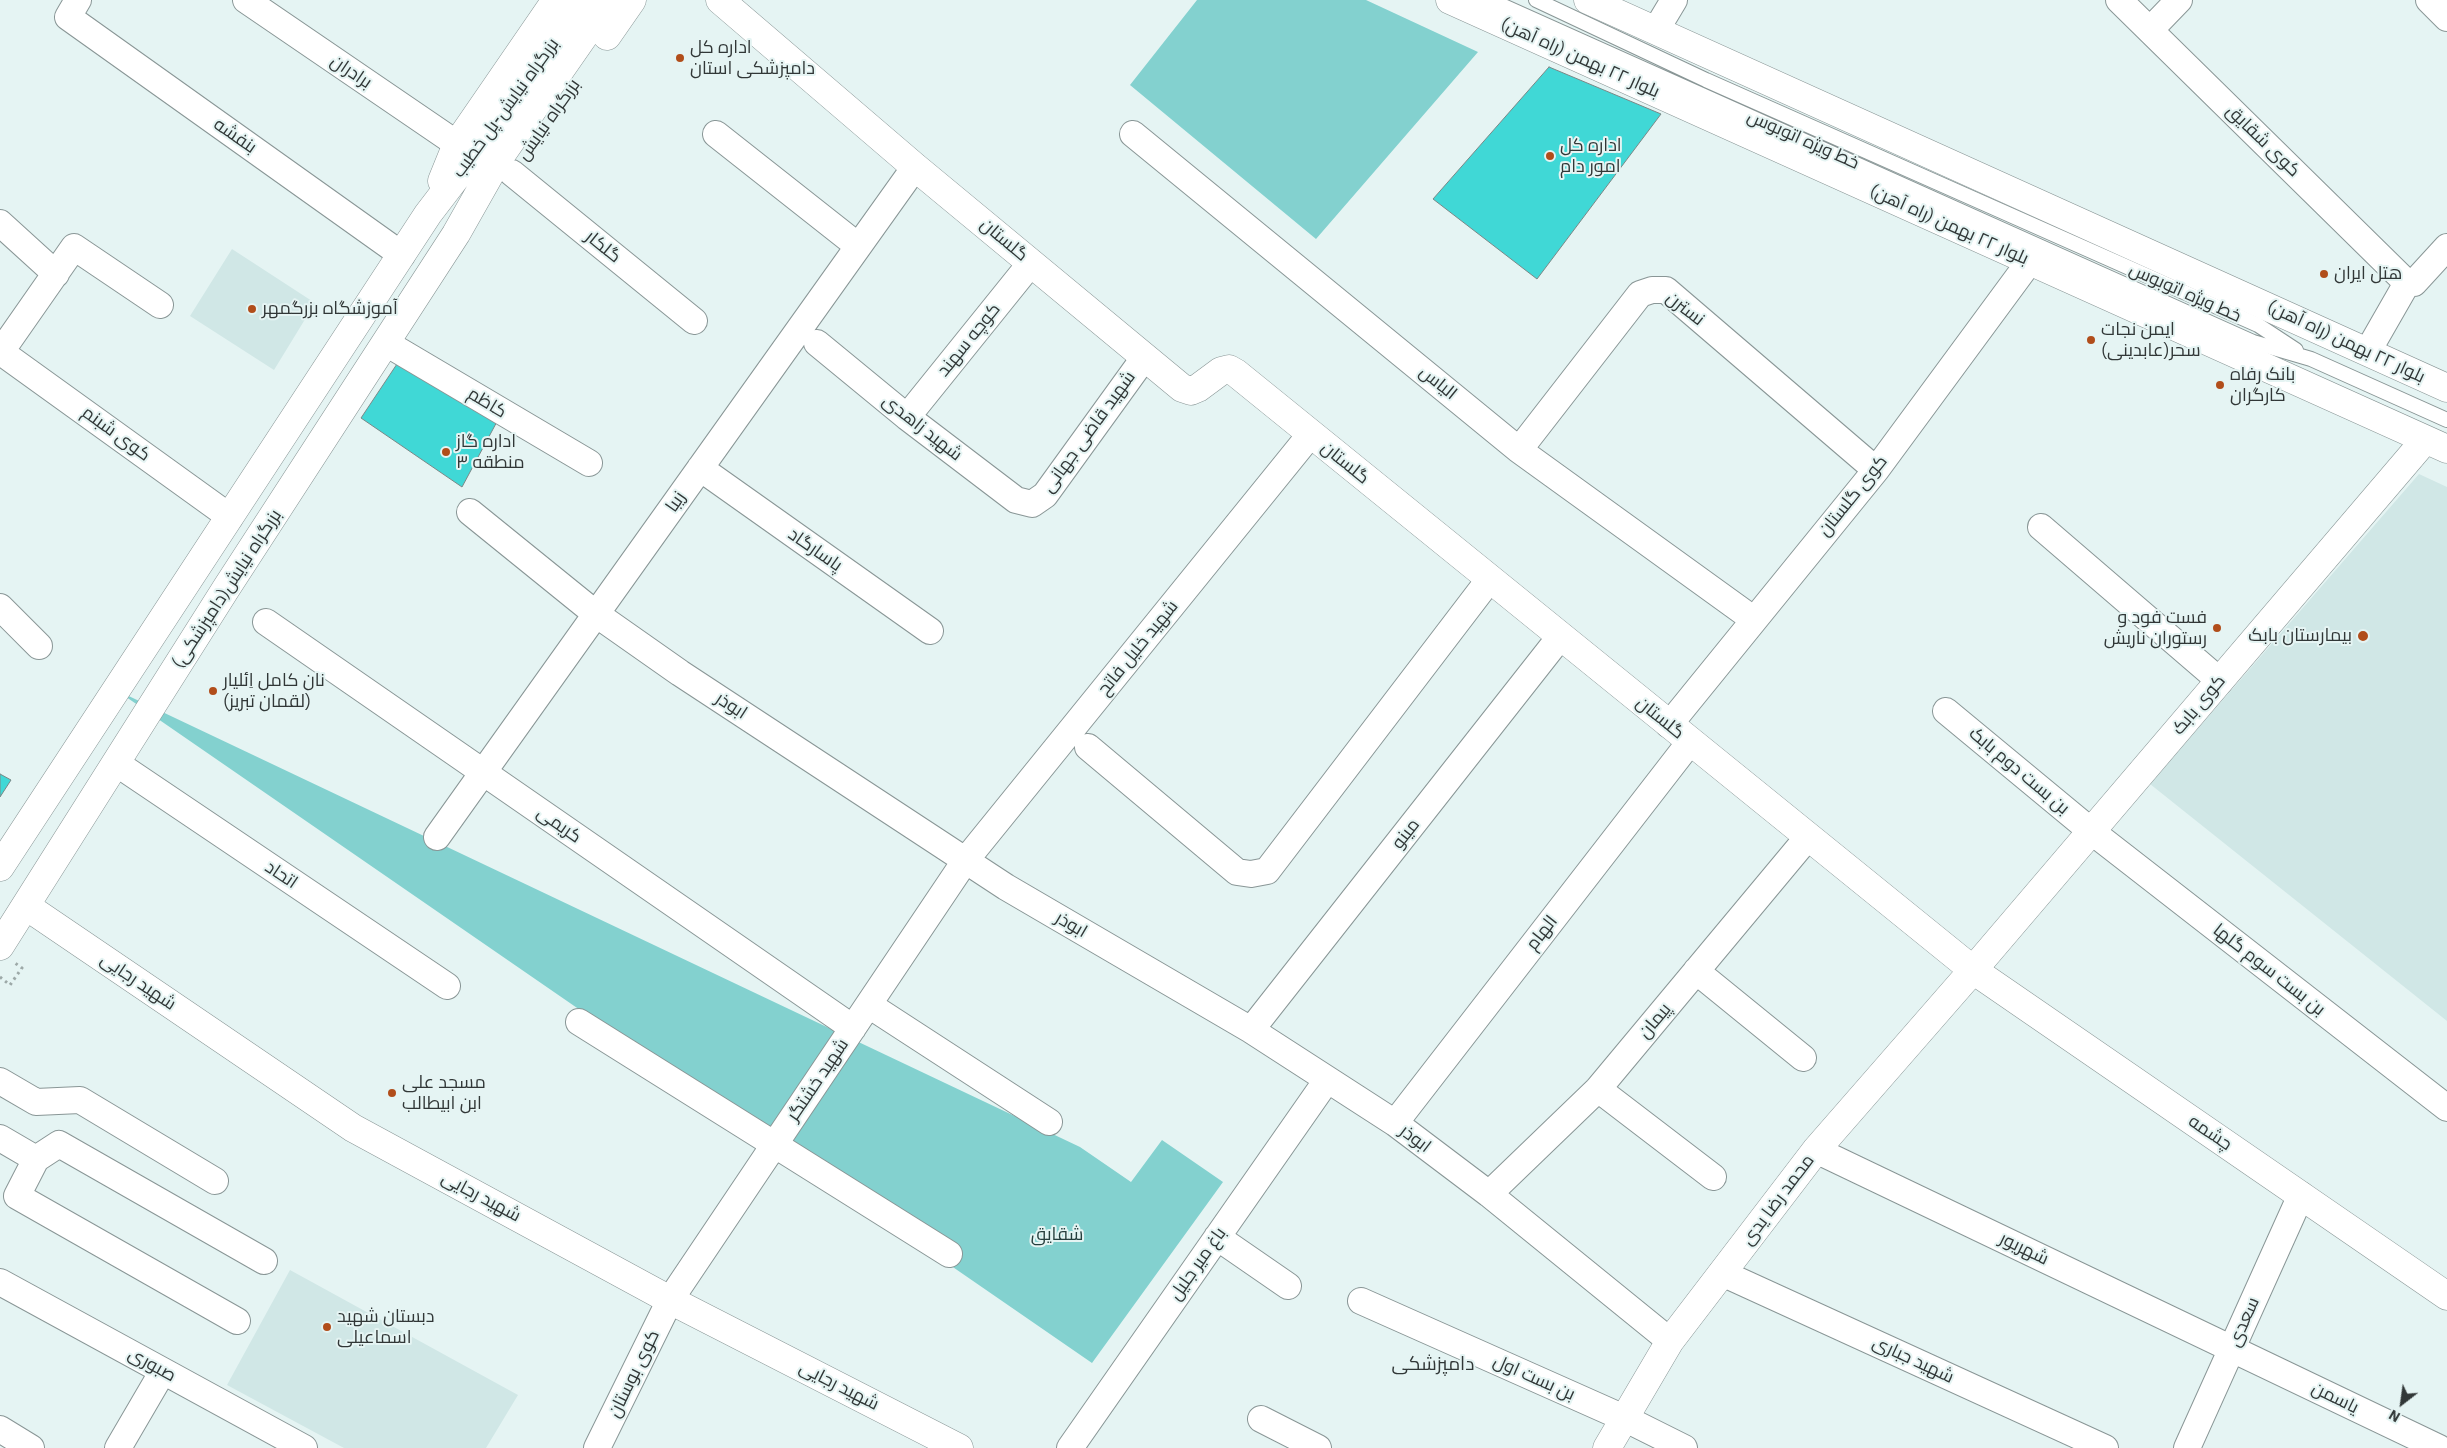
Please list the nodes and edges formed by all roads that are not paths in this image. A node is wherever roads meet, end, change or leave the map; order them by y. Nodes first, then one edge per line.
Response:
1 (246, 0) edge
2 (556, 0) edge
3 (583, 0) edge
4 (610, 0) edge
5 (632, 0) edge
6 (720, 0) edge
7 (1450, 0) edge
8 (1490, 0) edge
9 (1536, 0) edge
10 (1588, 0) edge
11 (1674, 0) edge
12 (2119, 0) edge
13 (2179, 0) edge
14 (2429, 0) edge
15 (73, 9) edge
16 (2447, 18) edge
17 (1656, 30) junction
18 (2150, 30) junction
19 (716, 134) dead end
20 (1133, 134) dead end
21 (457, 144) junction
22 (915, 167) junction
23 (512, 173) junction
24 (428, 214) junction
25 (0, 222) edge
26 (456, 234) junction
27 (858, 246) junction
28 (2447, 247) edge
29 (402, 255) junction
30 (2030, 261) junction
31 (1031, 263) junction
32 (56, 274) junction
33 (2407, 282) junction
34 (160, 305) dead end
35 (694, 321) dead end
36 (386, 343) junction
37 (817, 343) dead end
38 (2368, 351) junction
39 (1, 352) edge
40 (1144, 358) junction
41 (2311, 360) junction
42 (2447, 388) edge
43 (907, 418) junction
44 (2440, 430) edge
45 (1310, 435) junction
46 (1519, 450) junction
47 (589, 463) dead end
48 (700, 468) junction
49 (1876, 470) junction
50 (1032, 504) joint
51 (470, 512) dead end
52 (230, 517) junction
53 (2041, 527) dead end
54 (1489, 580) junction
55 (0, 607) edge
56 (596, 614) junction
57 (1753, 619) junction
58 (266, 622) dead end
59 (930, 632) dead end
60 (1560, 637) junction
61 (39, 646) dead end
62 (2220, 681) junction
63 (1946, 711) dead end
64 (1669, 725) junction
65 (1690, 742) junction
66 (1088, 747) dead end
67 (116, 763) junction
68 (483, 772) junction
69 (2091, 831) junction
70 (437, 837) dead end
71 (1808, 837) junction
72 (965, 861) junction
73 (0, 867) edge
74 (26, 906) junction
75 (0, 946) edge
76 (1973, 970) junction
77 (1696, 971) junction
78 (447, 986) dead end
79 (869, 1004) junction
80 (579, 1022) dead end
81 (853, 1028) junction
82 (1251, 1030) junction
83 (1803, 1058) dead end
84 (1328, 1080) junction
85 (0, 1081) edge
86 (1598, 1089) junction
87 (2447, 1108) edge
88 (1049, 1122) dead end
89 (1394, 1123) junction
90 (0, 1138) edge
91 (775, 1145) junction
92 (1816, 1150) junction
93 (36, 1159) junction
94 (1713, 1177) dead end
95 (214, 1182) dead end
96 (1489, 1194) junction
97 (2301, 1195) junction
98 (1217, 1237) junction
99 (949, 1254) dead end
100 (264, 1261) dead end
101 (1722, 1273) junction
102 (0, 1282) edge
103 (1288, 1286) dead end
104 (2447, 1296) edge
105 (670, 1300) junction
106 (1361, 1301) dead end
107 (236, 1321) dead end
108 (1670, 1341) junction
109 (2232, 1348) junction
110 (163, 1371) junction
111 (1624, 1418) junction
112 (1261, 1419) dead end
113 (0, 1429) edge
114 (31, 1448) edge
115 (118, 1448) edge
116 (304, 1448) edge
117 (597, 1448) edge
118 (959, 1448) edge
119 (1070, 1448) edge
120 (1318, 1448) edge
121 (1607, 1448) edge
122 (1684, 1448) edge
123 (2105, 1448) edge
124 (2186, 1448) edge
125 (2439, 1448) edge

1 - 21 street, برادران
2 - 21 main road
3 - 24 main road, بزرگراه نیایش-پل خطیب
4 - 26 main road, بزرگراه نیایش-پل خطیب
5 - 23 main road, بزرگراه نیایش
6 - 22 main road, گلستان
7 - 30 main road, بلوار ۲۲ بهمن (راه آهن)
8 - 41 lane, خط ویژه اتوبوس
9 - 41 lane, خط ویژه اتوبوس
10 - 17 main road, بلوار ۲۲ بهمن (راه آهن)
11 - 17 street
12 - 18 street, کوی شقایق
13 - 18 street
14 - 16 street
15 - 29 street, بنفشه
17 - 38 main road, بلوار ۲۲ بهمن (راه آهن)
18 - 33 street, کوی شقایق
19 - 27 street
20 - 46 street, الیاس
21 - 24 main road
22 - 27 street, زیبا
22 - 31 main road, گلستان
23 - 26 main road, بزرگراه نیایش
23 - 35 street, گلکار
24 - 29 main road, بزرگراه نیایش(دامپزشکی)
25 - 32 street
26 - 36 main road, بزرگراه نیایش(دامپزشکی)
27 - 48 street, زیبا
28 - 33 street
29 - 52 main road, بزرگراه نیایش(دامپزشکی)
30 - 44 main road, بلوار ۲۲ بهمن (راه آهن)
30 - 49 street, کوی گلستان
31 - 40 main road, گلستان
31 - 43 street, کوچه سهند
32 - 34 street
32 - 39 street
33 - 38 street
36 - 47 street, کاظم
36 - 67 main road, بزرگراه نیایش(دامپزشکی)
37 - 43 street, شهید زاهدی
38 - 42 main road, بلوار ۲۲ بهمن (راه آهن)
39 - 52 street, کوی شبنم
40 - 45 main road, گلستان
40 - 50 street, شهید قاضی جهانی
41 - 44 lane, خط ویژه اتوبوس
43 - 50 street, شهید زاهدی
44 - 62 main road, کوی بابک
45 - 54 main road, گلستان
45 - 72 street, شهید خلیل فاتح
46 - 49 street, نسترن
46 - 57 street, الیاس
48 - 56 street, زیبا
48 - 59 street, پاسارگاد
49 - 57 street, کوی گلستان
51 - 56 street, ابوذر
52 - 73 main road, بزرگراه نیایش(دامپزشکی)
53 - 62 street
54 - 60 main road, گلستان
54 - 66 street
55 - 61 street
56 - 68 street, زیبا
56 - 72 street, ابوذر
57 - 64 street, کوی گلستان
58 - 68 street, کریمی
60 - 64 main road, گلستان
60 - 82 street, مینو
62 - 69 main road, کوی بابک
63 - 69 street, بن بست دوم بابک
64 - 65 main road, گلستان
65 - 71 main road, گلستان
65 - 89 street, الهام
67 - 74 main road, بزرگراه نیایش(دامپزشکی)
67 - 78 street, اتحاد
68 - 70 street, زیبا
68 - 81 street, کریمی
69 - 76 main road, کوی بابک
69 - 87 street, بن بست سوم گلها
71 - 76 main road, گلستان
71 - 77 street, پیمان
72 - 79 street, شهید خشتگر
72 - 82 street, ابوذر
74 - 75 main road, بزرگراه نیایش(دامپزشکی)
74 - 105 main road, شهید رجایی
76 - 92 main road, محمد رضا یدی
76 - 97 main road, چشمه
77 - 83 street
77 - 86 street, پیمان
79 - 81 street, شهید خشتگر
79 - 88 street
80 - 91 street
81 - 91 street, شهید خشتگر
82 - 84 street, ابوذر
84 - 89 street, ابوذر
84 - 98 street, باغ میر جلیل
85 - 95 street
86 - 94 street
86 - 96 street, پیمان
89 - 96 street, ابوذر
90 - 93 street
91 - 99 street
91 - 105 street, شهید خشتگر
92 - 101 main road, محمد رضا یدی
92 - 109 street, شهریور
93 - 100 street
93 - 107 street
96 - 108 street, ابوذر
97 - 104 main road, چشمه
97 - 109 street, سعدی
98 - 103 street
98 - 119 street, باغ میر جلیل
101 - 108 main road, محمد رضا یدی
101 - 123 street, شهید جباری
102 - 110 street, صبوری
105 - 117 street, کوی بوستان
105 - 118 main road, شهید رجایی
106 - 111 street, بن بست اول
108 - 111 main road, محمد رضا یدی
109 - 124 street, سعدی
109 - 125 street, یاسمن
110 - 115 street
110 - 116 street, صبوری
111 - 121 main road, محمد رضا یدی
111 - 122 street, بن بست اول
112 - 120 street
113 - 114 street

